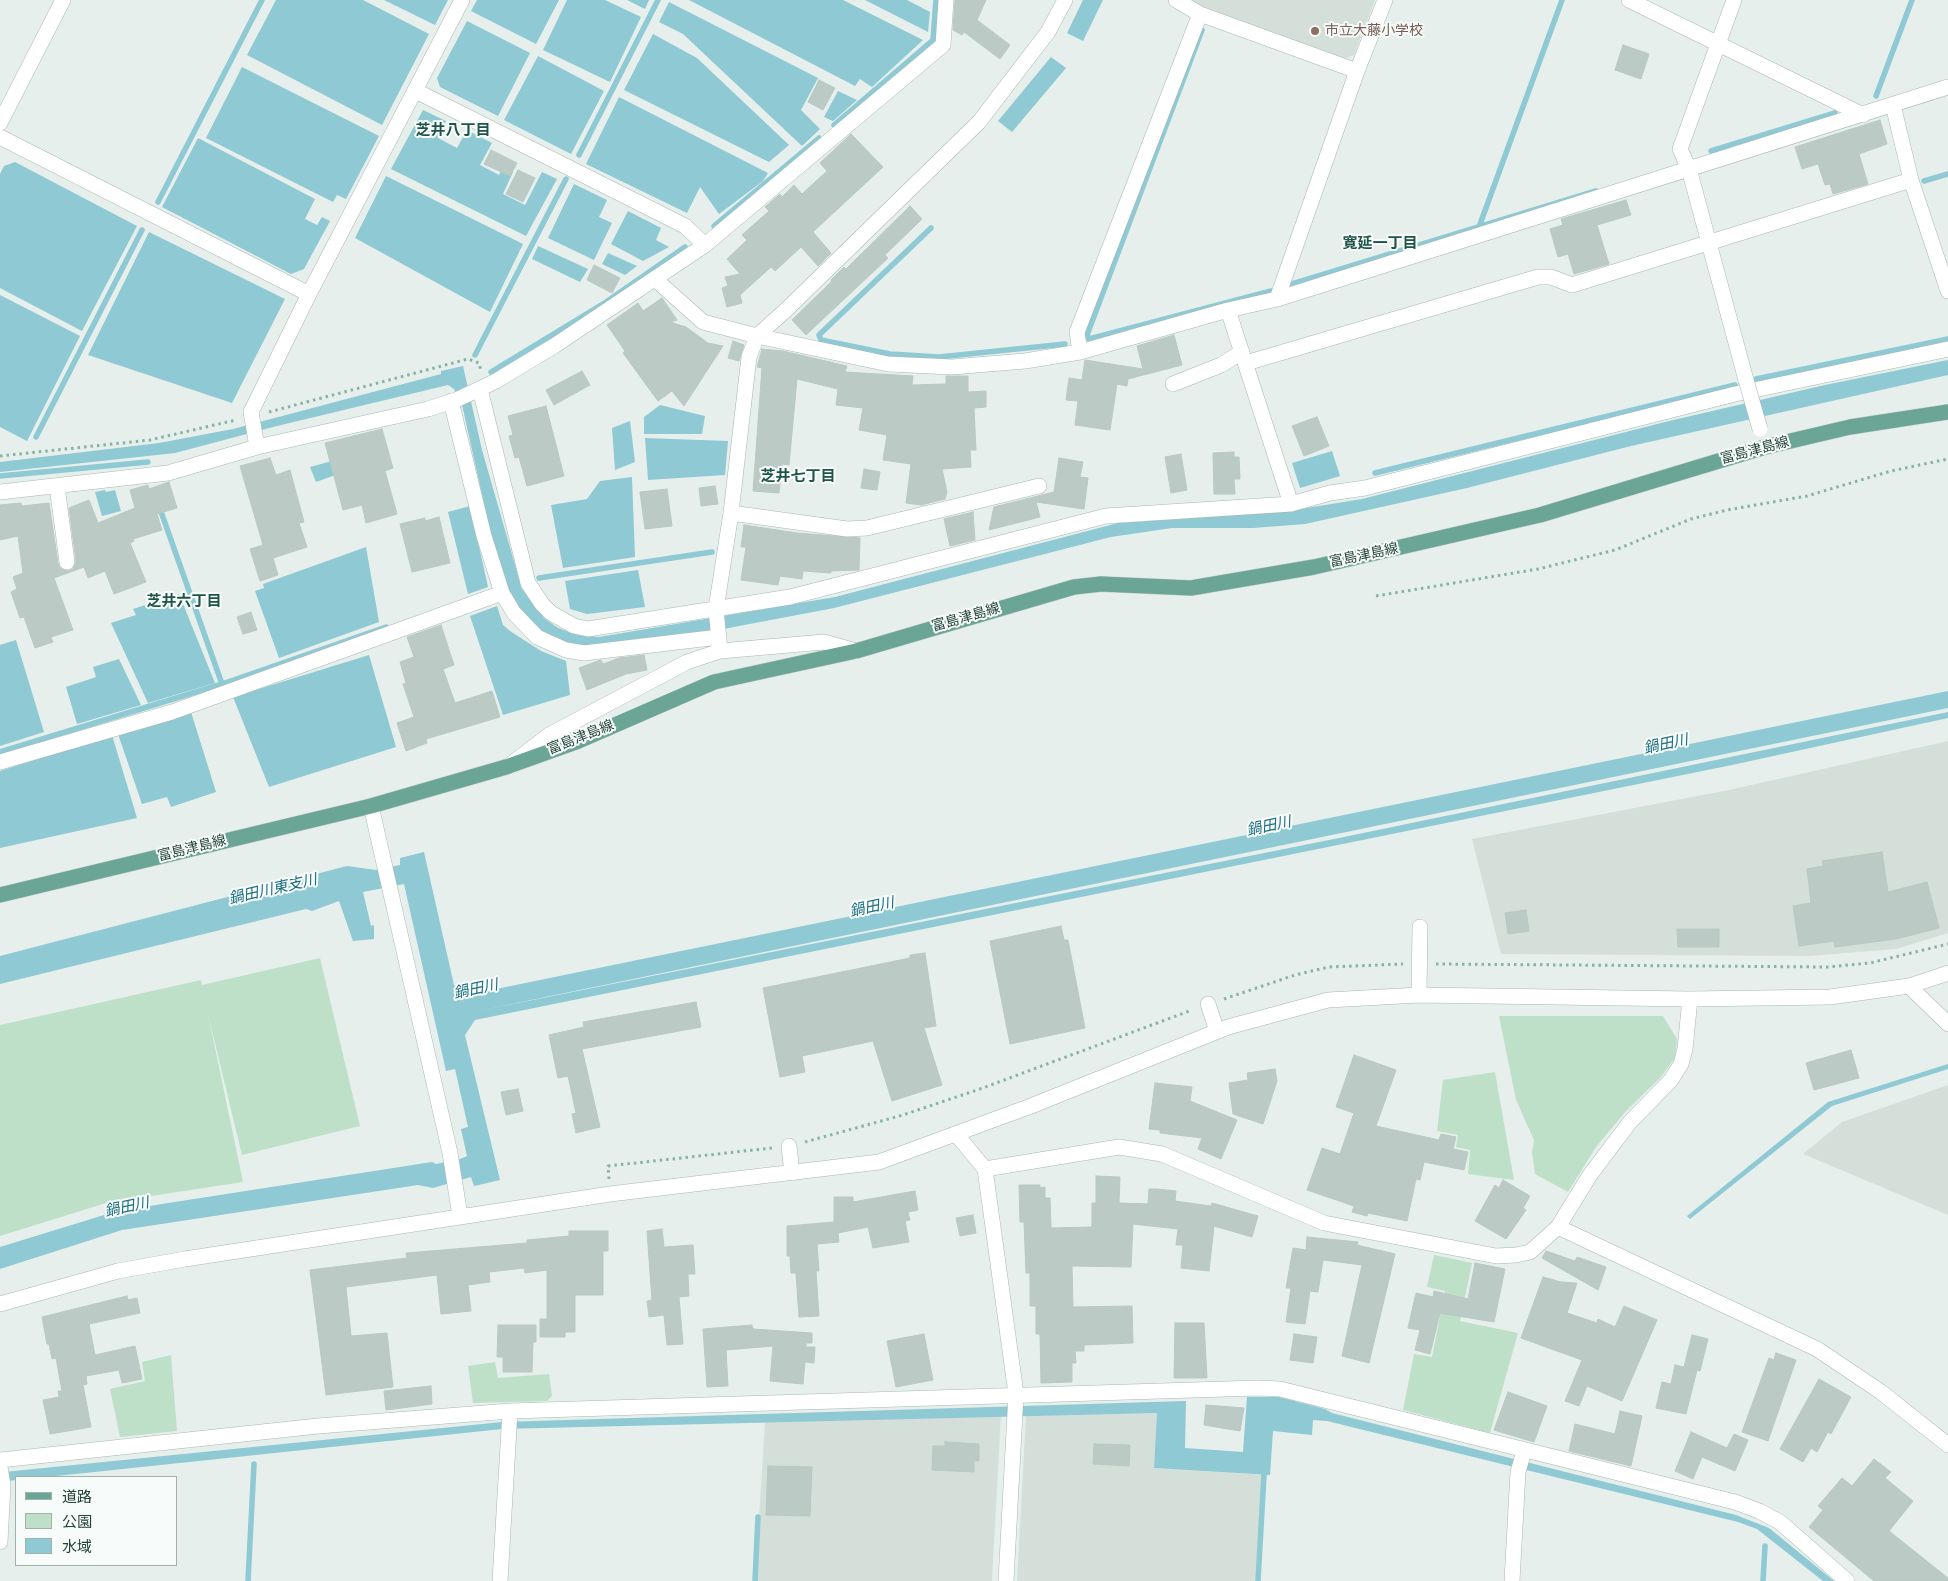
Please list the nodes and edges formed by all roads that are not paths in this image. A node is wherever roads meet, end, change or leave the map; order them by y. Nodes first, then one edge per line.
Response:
1 (63, 0) edge
2 (462, 0) edge
3 (946, 0) edge
4 (1065, 0) edge
5 (1176, 0) edge
6 (1385, 0) edge
7 (1629, 0) edge
8 (1734, 0) edge
9 (1200, 14) junction
10 (1716, 44) junction
11 (1357, 71) junction
12 (1948, 87) edge
13 (416, 91) junction
14 (1893, 105) junction
15 (1863, 115) junction
16 (0, 123) edge
17 (0, 137) edge
18 (1689, 170) junction
19 (1911, 180) junction
20 (1710, 244) junction
21 (705, 245) junction
22 (1943, 254) edge
23 (655, 280) junction
24 (1948, 291) edge
25 (309, 294) junction
26 (1277, 299) junction
27 (1228, 310) junction
28 (757, 336) junction
29 (1948, 350) edge
30 (1080, 352) junction
31 (1244, 358) junction
32 (1174, 384) dead end
33 (480, 389) junction
34 (453, 400) junction
35 (1948, 412) edge
36 (1765, 446) junction
37 (258, 447) junction
38 (57, 486) junction
39 (1039, 486) dead end
40 (0, 492) edge
41 (1291, 504) junction
42 (731, 513) junction
43 (67, 562) dead end
44 (502, 593) junction
45 (716, 609) junction
46 (719, 640) junction
47 (856, 651) junction
48 (0, 762) edge
49 (506, 768) junction
50 (371, 806) junction
51 (0, 896) edge
52 (1420, 926) dead end
53 (1948, 973) edge
54 (1909, 986) junction
55 (1418, 995) junction
56 (1690, 998) junction
57 (1208, 1004) dead end
58 (1948, 1024) edge
59 (1217, 1031) junction
60 (956, 1134) junction
61 (788, 1146) dead end
62 (985, 1169) junction
63 (792, 1173) junction
64 (460, 1216) junction
65 (1558, 1227) junction
66 (0, 1304) edge
67 (1016, 1398) junction
68 (509, 1414) junction
69 (1947, 1439) edge
70 (0, 1460) edge
71 (1521, 1460) junction
72 (0, 1468) edge
73 (0, 1542) edge
74 (500, 1581) edge
75 (1006, 1581) edge
76 (1512, 1581) edge
77 (1847, 1581) edge

1 - 16 street
2 - 13 street
3 - 21 street
4 - 28 street
5 - 9 street
6 - 11 street
7 - 10 street
8 - 10 street
9 - 11 street
9 - 30 street
10 - 15 street
10 - 18 street
11 - 26 street
12 - 14 street
13 - 21 street
13 - 25 street
14 - 15 street
14 - 19 street
15 - 18 street
17 - 25 street
18 - 20 street
18 - 26 street
19 - 20 street
19 - 22 street
20 - 31 street
20 - 36 street, bridge
21 - 23 street
22 - 24 street
23 - 28 street
23 - 33 street
25 - 37 street
26 - 27 street
27 - 30 street
27 - 31 street
28 - 30 street
28 - 42 street
29 - 41 street
31 - 32 street
31 - 41 street
33 - 34 street
33 - 45 street
34 - 37 street
34 - 44 street
35 - 36 main road, 富島津島線
36 - 47 main road, 富島津島線
37 - 38 street
38 - 40 street
38 - 43 street
39 - 42 street
41 - 45 street
42 - 45 street
44 - 46 street
44 - 48 street
45 - 46 street
46 - 47 street
46 - 49 street
47 - 49 main road, 富島津島線
49 - 50 main road, 富島津島線
50 - 51 main road, 富島津島線
50 - 64 street
52 - 55 street
53 - 54 street
54 - 56 street
54 - 58 street
55 - 56 street
55 - 59 street
56 - 65 street
57 - 59 street
59 - 60 street
60 - 62 street
60 - 63 street
61 - 63 street
62 - 65 street
62 - 67 street
63 - 64 street
64 - 66 street
65 - 69 street
67 - 68 street
67 - 71 street
67 - 75 street
68 - 70 street
68 - 74 street
71 - 76 street
71 - 77 street
72 - 73 street

